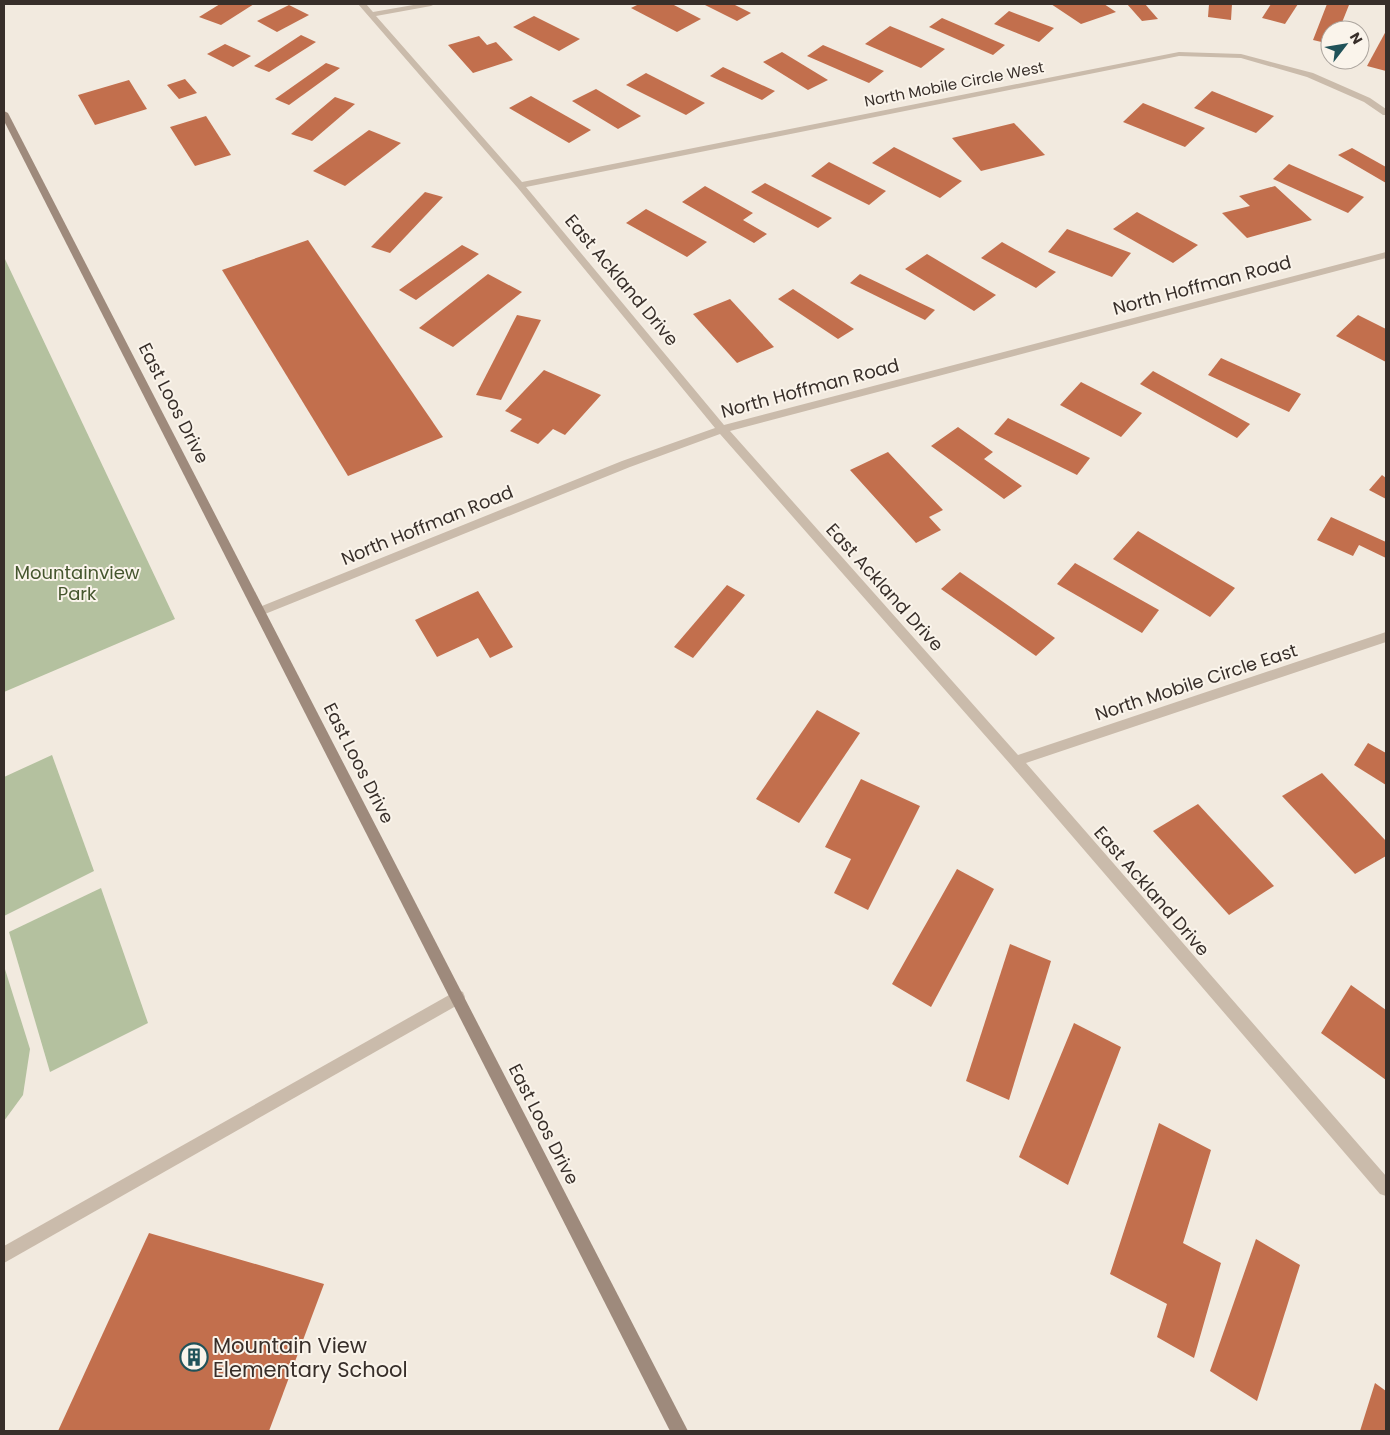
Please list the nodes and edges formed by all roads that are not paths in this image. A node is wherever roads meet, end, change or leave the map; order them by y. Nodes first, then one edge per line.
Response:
1 (362, 4) edge
2 (431, 4) edge
3 (372, 14) junction
4 (4, 113) edge
5 (1386, 113) edge
6 (520, 185) junction
7 (1386, 255) edge
8 (722, 429) junction
9 (261, 611) junction
10 (1386, 637) edge
11 (1016, 761) junction
12 (458, 997) junction
13 (1386, 1188) edge
14 (4, 1255) edge
15 (679, 1431) edge

1 - 3 street, East Ackland Drive
2 - 3 street
3 - 6 street, East Ackland Drive
4 - 9 street, East Loos Drive
5 - 6 street, North Mobile Circle West
6 - 8 street, East Ackland Drive
7 - 8 street, North Hoffman Road
8 - 9 street, North Hoffman Road
8 - 11 street, East Ackland Drive
9 - 12 street, East Loos Drive
10 - 11 street, North Mobile Circle East
11 - 13 street, East Ackland Drive
12 - 14 street
12 - 15 street, East Loos Drive

